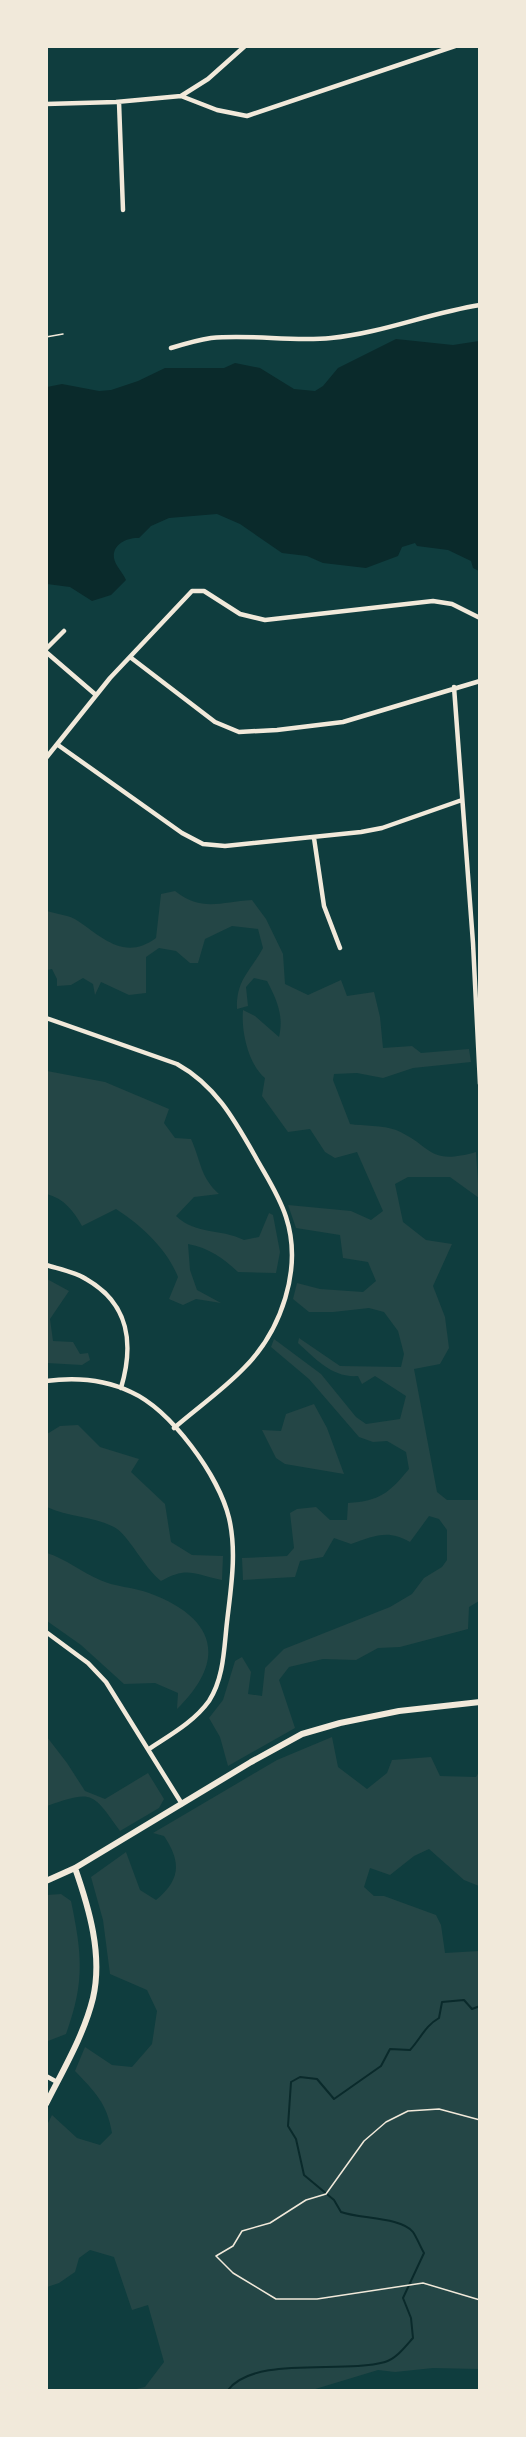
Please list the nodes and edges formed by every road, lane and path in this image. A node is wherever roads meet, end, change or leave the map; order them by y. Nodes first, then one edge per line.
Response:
1 (245, 46) edge
2 (455, 46) edge
3 (181, 96) junction
4 (118, 102) junction
5 (46, 104) edge
6 (123, 210) dead end
7 (480, 305) edge
8 (63, 334) dead end
9 (46, 337) edge
10 (171, 348) dead end
11 (480, 618) edge
12 (64, 631) dead end
13 (46, 651) edge
14 (130, 657) junction
15 (480, 681) edge
16 (454, 687) junction
17 (96, 695) junction
18 (58, 745) junction
19 (46, 758) edge
20 (462, 800) junction
21 (314, 837) junction
22 (340, 948) dead end
23 (46, 1018) edge
24 (480, 1084) edge
25 (46, 1264) edge
26 (46, 1381) edge
27 (122, 1388) junction
28 (174, 1428) junction
29 (46, 1632) edge
30 (480, 1702) edge
31 (149, 1749) junction
32 (182, 1804) junction
33 (75, 1868) junction
34 (46, 1881) edge
35 (46, 2076) edge
36 (57, 2082) junction
37 (46, 2104) edge
38 (480, 2120) edge
39 (480, 2300) edge

1 - 3 street
2 - 3 street
3 - 4 street
4 - 5 street
4 - 6 street
7 - 10 street
8 - 9 path
11 - 14 street
12 - 13 street
13 - 17 street
14 - 16 street
14 - 17 street
15 - 16 street
16 - 20 street
17 - 18 street
18 - 19 street
18 - 21 street
20 - 21 street
20 - 24 street
21 - 22 street
23 - 28 street
25 - 27 street
26 - 27 street
27 - 28 street
28 - 31 street
29 - 31 street
30 - 32 street
31 - 32 street
32 - 33 street
33 - 34 street
33 - 36 street
35 - 36 street
36 - 37 street
38 - 39 path

